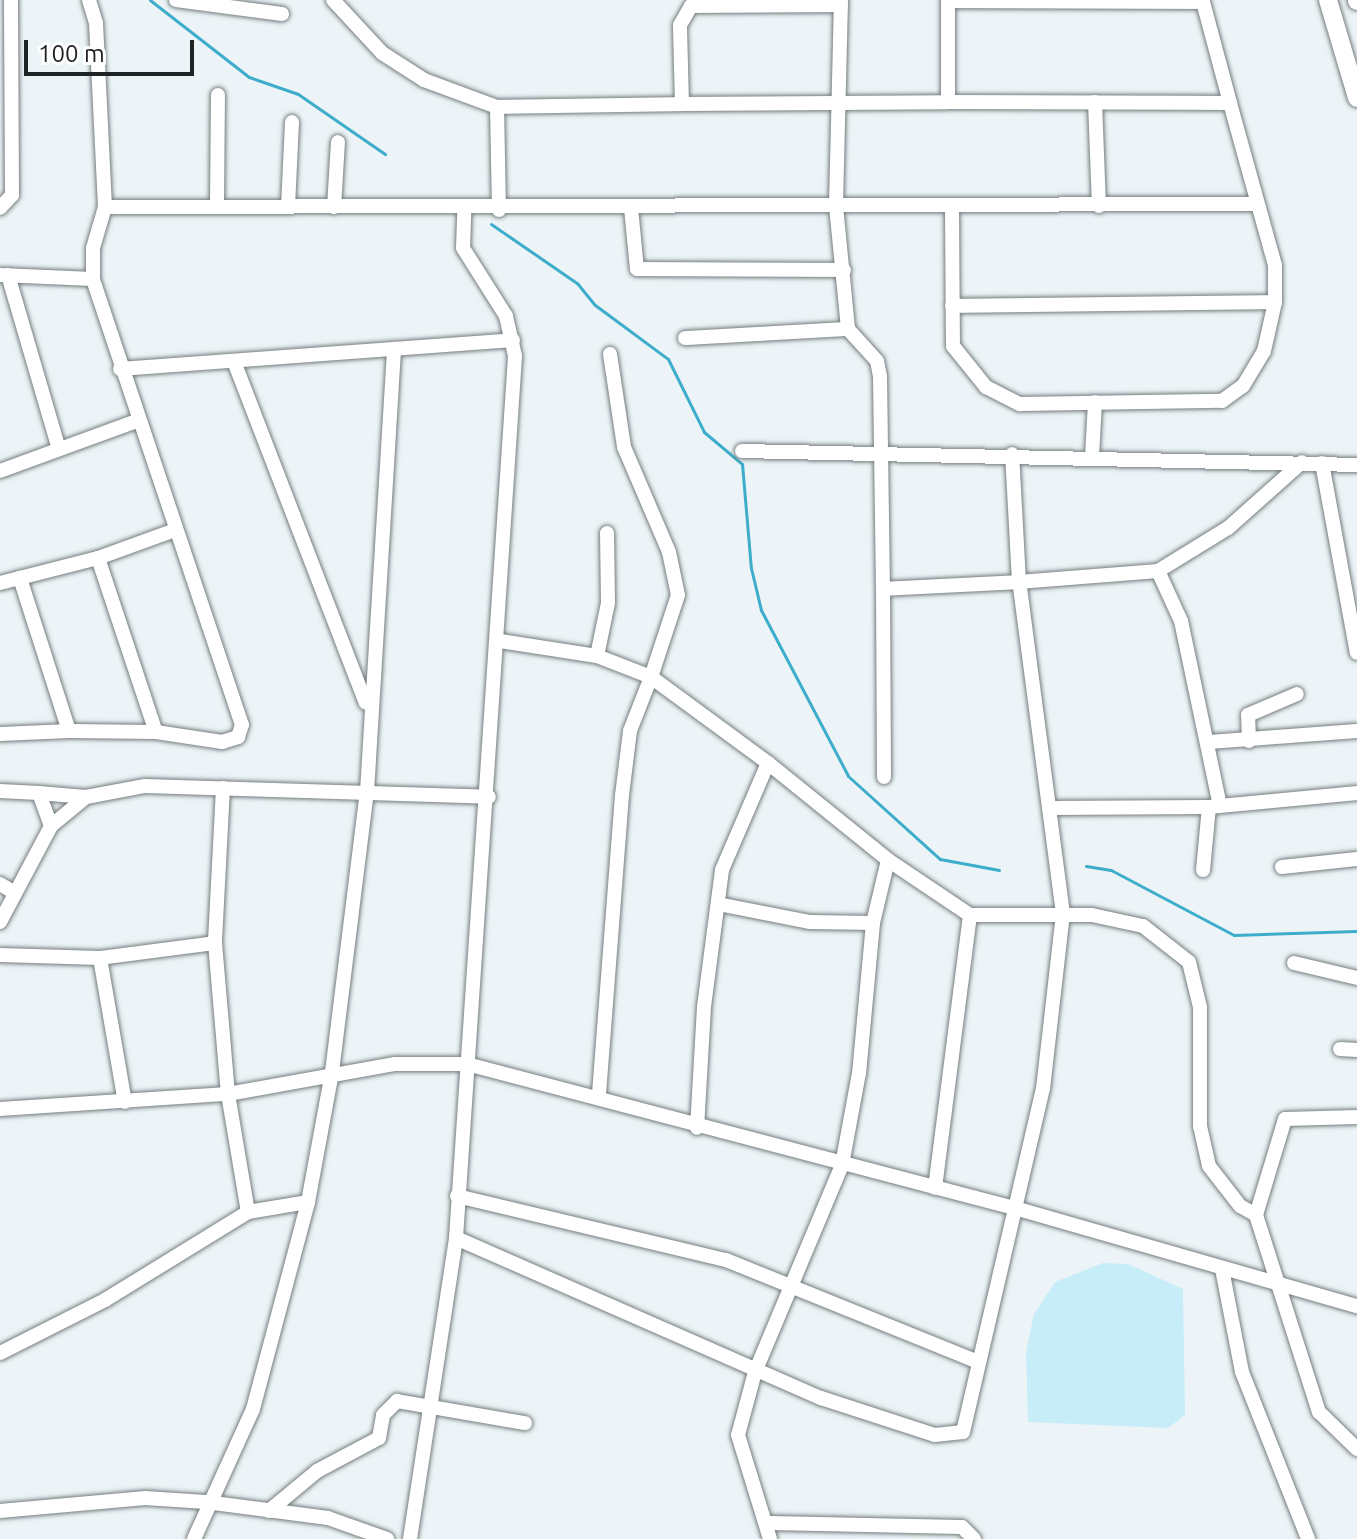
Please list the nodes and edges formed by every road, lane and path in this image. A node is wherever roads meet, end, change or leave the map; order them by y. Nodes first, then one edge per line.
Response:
1 (11, 0) edge
2 (89, 0) edge
3 (176, 0) edge
4 (333, 0) edge
5 (1328, 0) edge
6 (948, 1) edge
7 (1203, 1) edge
8 (841, 3) edge
9 (282, 14) dead end
10 (5, 75) edge
11 (218, 95) dead end
12 (1357, 98) edge
13 (948, 102) junction
14 (1095, 102) junction
15 (1230, 103) junction
16 (682, 104) junction
17 (840, 105) junction
18 (497, 107) junction
19 (292, 122) dead end
20 (338, 142) dead end
21 (217, 204) junction
22 (1257, 204) junction
23 (836, 206) junction
24 (1099, 206) junction
25 (105, 207) junction
26 (288, 207) junction
27 (334, 207) junction
28 (0, 208) edge
29 (631, 208) junction
30 (952, 208) junction
31 (464, 210) junction
32 (499, 210) junction
33 (844, 270) junction
34 (4, 275) edge
35 (93, 279) junction
36 (1275, 302) junction
37 (952, 306) junction
38 (848, 329) junction
39 (685, 338) dead end
40 (513, 340) junction
41 (394, 349) junction
42 (610, 354) dead end
43 (235, 364) junction
44 (120, 369) junction
45 (1095, 402) junction
46 (139, 420) junction
47 (59, 449) junction
48 (742, 451) dead end
49 (878, 453) junction
50 (1012, 454) junction
51 (1092, 457) junction
52 (1302, 462) junction
53 (1322, 463) junction
54 (1357, 465) edge
55 (0, 471) edge
56 (175, 530) junction
57 (607, 533) dead end
58 (98, 558) junction
59 (1158, 571) junction
60 (20, 578) junction
61 (1019, 582) junction
62 (0, 583) edge
63 (883, 589) junction
64 (500, 641) junction
65 (1357, 653) edge
66 (597, 656) junction
67 (651, 677) junction
68 (1297, 694) dead end
69 (368, 707) junction
70 (69, 731) junction
71 (1357, 731) edge
72 (156, 732) junction
73 (0, 734) edge
74 (1249, 741) junction
75 (1209, 742) junction
76 (768, 763) junction
77 (884, 777) dead end
78 (223, 788) junction
79 (0, 791) edge
80 (367, 792) junction
81 (39, 793) junction
82 (1357, 793) edge
83 (86, 797) junction
84 (489, 797) junction
85 (1214, 806) junction
86 (1050, 808) junction
87 (51, 826) junction
88 (1357, 859) edge
89 (888, 860) junction
90 (1282, 867) dead end
91 (1203, 870) dead end
92 (0, 884) edge
93 (15, 893) junction
94 (718, 904) junction
95 (1063, 914) junction
96 (970, 915) junction
97 (0, 922) edge
98 (873, 923) junction
99 (215, 943) junction
100 (0, 955) edge
101 (100, 958) junction
102 (1294, 963) dead end
103 (1357, 978) edge
104 (1340, 1049) dead end
105 (1357, 1050) edge
106 (467, 1064) junction
107 (332, 1072) junction
108 (228, 1094) junction
109 (599, 1097) junction
110 (125, 1102) junction
111 (0, 1109) edge
112 (1357, 1117) edge
113 (697, 1128) junction
114 (842, 1165) junction
115 (935, 1188) junction
116 (457, 1196) junction
117 (308, 1202) junction
118 (1018, 1209) junction
119 (248, 1212) junction
120 (1256, 1215) junction
121 (456, 1238) junction
122 (1222, 1269) junction
123 (1281, 1285) junction
124 (792, 1286) junction
125 (1357, 1306) edge
126 (0, 1353) edge
127 (978, 1362) junction
128 (755, 1372) junction
129 (430, 1405) junction
130 (525, 1423) dead end
131 (1357, 1449) edge
132 (206, 1502) junction
133 (0, 1511) edge
134 (269, 1511) junction
135 (770, 1523) junction
136 (879, 1533) edge
137 (194, 1539) edge
138 (387, 1539) edge
139 (410, 1539) edge
140 (770, 1539) edge
141 (974, 1539) edge
142 (1308, 1539) edge

1 - 10 street
2 - 25 street
3 - 9 street
4 - 18 street
5 - 12 main road
6 - 7 street
6 - 13 street
7 - 15 street
8 - 16 street
8 - 17 street
10 - 28 street
11 - 21 street
13 - 14 street
13 - 17 street
14 - 15 street
14 - 24 street
15 - 22 street
16 - 17 street
16 - 18 street
17 - 23 street
18 - 32 street
19 - 26 street
20 - 27 street
21 - 25 street
21 - 26 street
22 - 24 street
22 - 36 street
23 - 29 street
23 - 30 street
23 - 33 street
24 - 30 street
25 - 35 street
26 - 27 street
27 - 31 street
29 - 32 street
29 - 33 street
30 - 37 street
31 - 32 street
31 - 40 street
33 - 38 street
34 - 35 street
34 - 47 street
35 - 44 street
36 - 37 street
36 - 45 street
37 - 45 street
38 - 39 street
38 - 49 street
40 - 41 street
40 - 64 street
41 - 43 street
41 - 69 street
42 - 67 street
43 - 44 street
43 - 69 street
44 - 46 street
45 - 51 street
46 - 47 street
46 - 56 street
47 - 55 street
48 - 49 street
49 - 50 street
49 - 63 street
50 - 51 street
50 - 61 street
51 - 52 street
52 - 53 street
52 - 59 street
53 - 54 street
53 - 65 street
56 - 58 street
56 - 72 street
57 - 66 street
58 - 60 street
58 - 72 street
59 - 61 street
59 - 75 street
60 - 62 street
60 - 70 street
61 - 63 street
61 - 86 street
63 - 77 street
64 - 66 street
64 - 84 street
66 - 67 street
67 - 76 street
67 - 109 street
68 - 74 street
69 - 80 street
70 - 72 street
70 - 73 street
71 - 74 street
74 - 75 street
75 - 85 street
76 - 89 street
76 - 94 street
78 - 80 street
78 - 83 street
78 - 99 street
79 - 81 street
80 - 84 street
80 - 107 street
81 - 83 street
81 - 87 street
82 - 85 street
83 - 87 street
84 - 106 street
85 - 86 street
85 - 91 street
86 - 95 street
87 - 93 street
88 - 90 street
89 - 96 street
89 - 98 street
92 - 93 street
93 - 97 street
94 - 98 street
94 - 113 street
95 - 96 street
95 - 118 street
95 - 120 street
96 - 115 street
98 - 114 street
99 - 101 street
99 - 108 street
100 - 101 street
101 - 110 street
102 - 103 street
104 - 105 street
106 - 107 street
106 - 109 street
106 - 116 street
107 - 108 street
107 - 117 street
108 - 110 street
108 - 119 street
109 - 113 street
110 - 111 street
112 - 120 street
113 - 114 street
114 - 115 street
114 - 124 street
115 - 118 street
116 - 121 street
116 - 124 street
117 - 119 street
117 - 132 street
118 - 122 street
118 - 127 street
119 - 126 street
120 - 123 street
121 - 128 street
121 - 129 street
122 - 123 street
122 - 142 street
123 - 125 street
123 - 131 street
124 - 127 street
124 - 128 street
127 - 128 street
128 - 135 street
129 - 130 street
129 - 134 street
129 - 139 street
132 - 133 street
132 - 134 street
132 - 137 street
134 - 138 street
135 - 136 street
135 - 140 street
136 - 141 street

